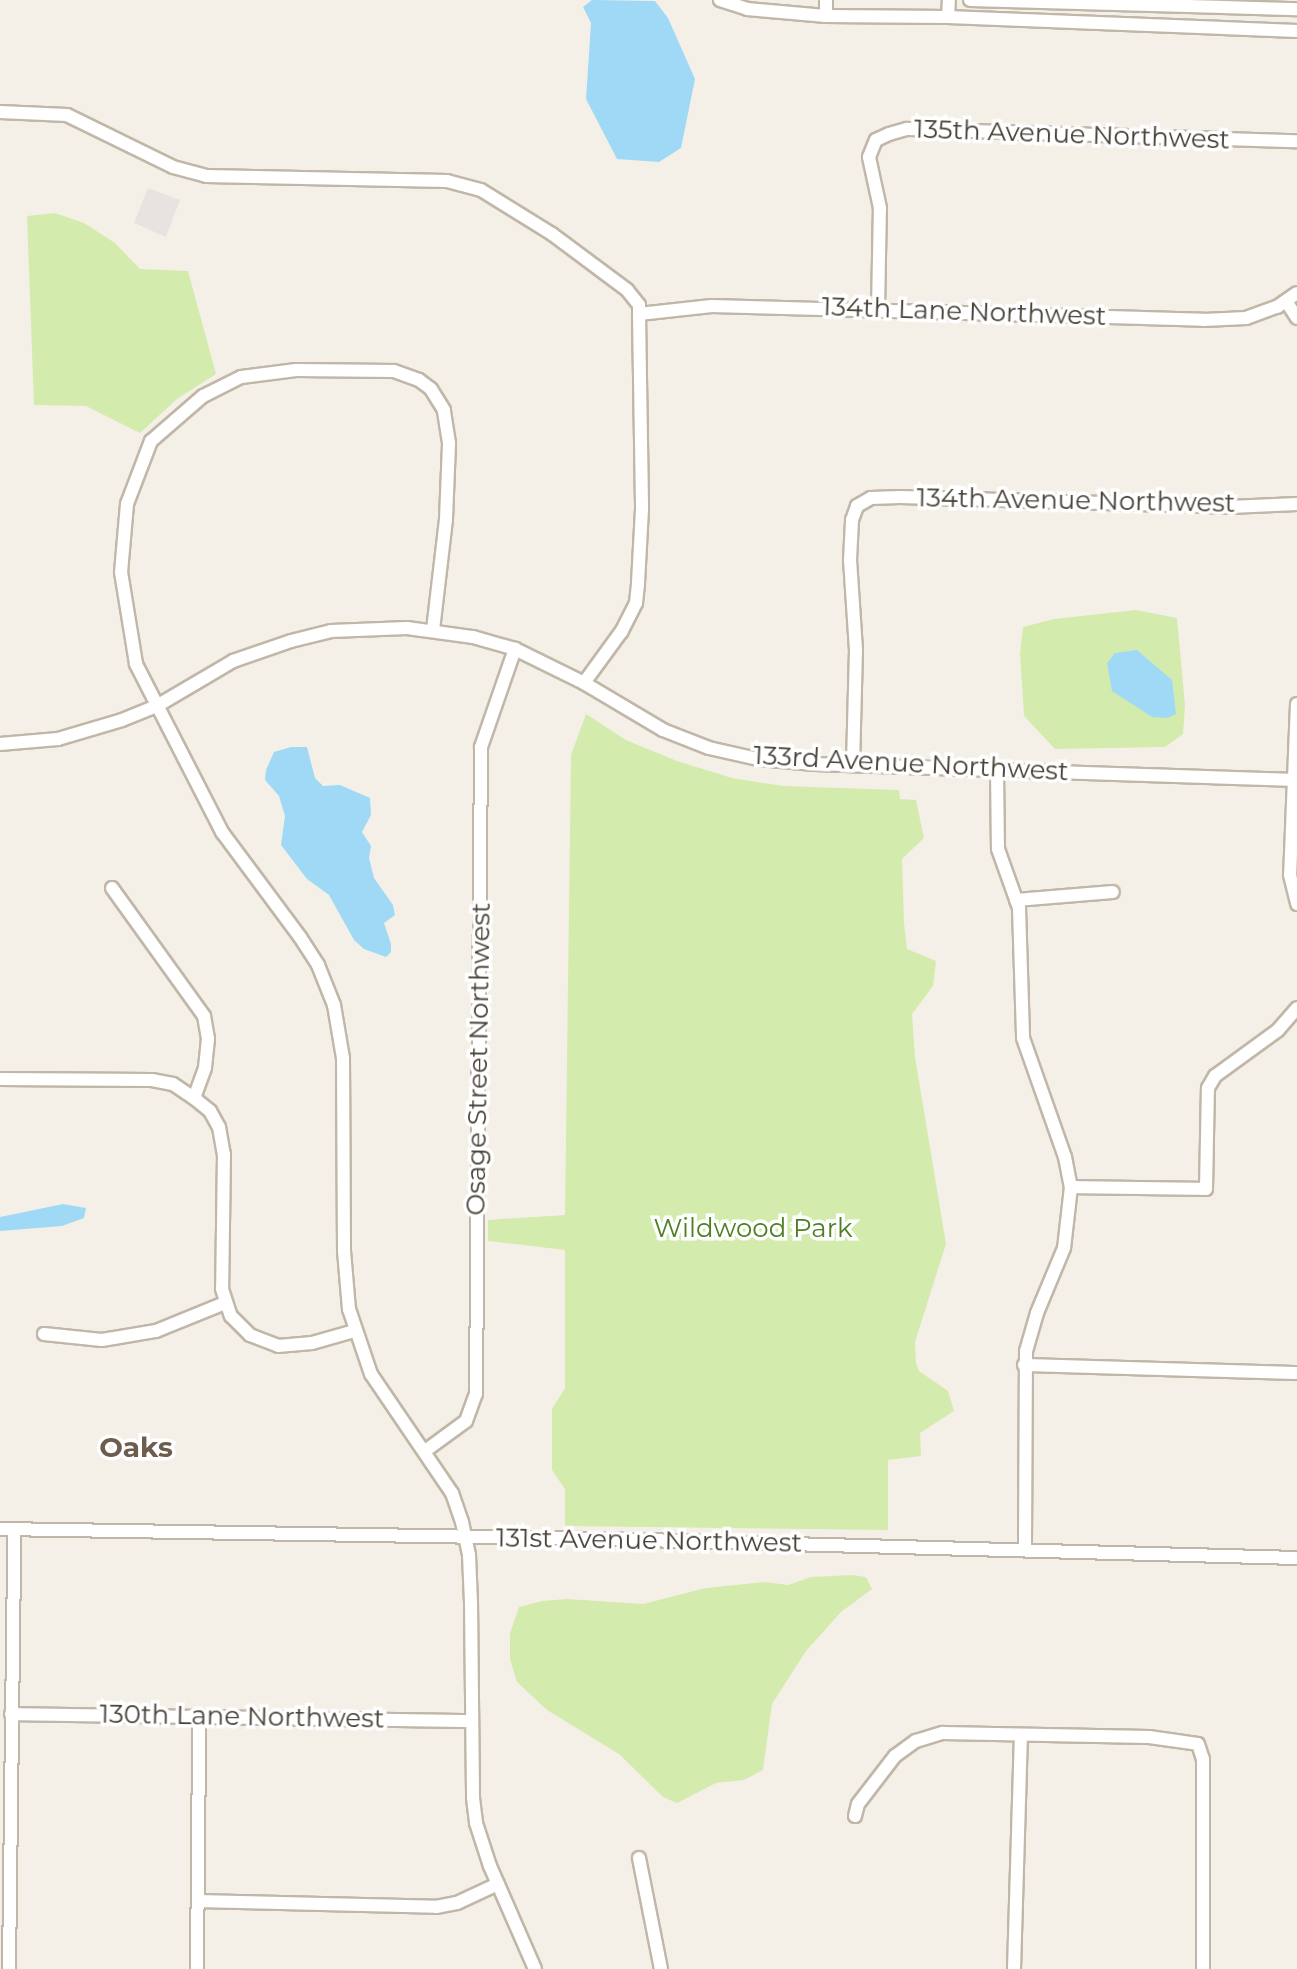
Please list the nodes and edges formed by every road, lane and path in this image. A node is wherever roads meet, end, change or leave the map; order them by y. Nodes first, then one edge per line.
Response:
1 (720, 0) edge
2 (826, 0) edge
3 (949, 0) edge
4 (973, 0) edge
5 (1297, 9) edge
6 (826, 16) junction
7 (948, 17) junction
8 (974, 18) junction
9 (1297, 31) edge
10 (0, 112) edge
11 (1297, 141) edge
12 (1297, 293) edge
13 (1286, 301) junction
14 (878, 309) junction
15 (639, 314) junction
16 (1297, 318) edge
17 (1297, 504) edge
18 (433, 630) junction
19 (515, 649) junction
20 (584, 683) junction
21 (1297, 704) edge
22 (155, 707) junction
23 (0, 744) edge
24 (853, 764) junction
25 (997, 770) junction
26 (1296, 780) edge
27 (112, 888) dead end
28 (1113, 892) dead end
29 (1016, 900) junction
30 (1297, 904) edge
31 (1297, 1008) edge
32 (0, 1079) edge
33 (194, 1098) junction
34 (1071, 1187) junction
35 (225, 1303) junction
36 (354, 1331) junction
37 (44, 1334) dead end
38 (1024, 1365) junction
39 (1297, 1373) edge
40 (425, 1451) junction
41 (7, 1529) edge
42 (466, 1537) junction
43 (1025, 1549) junction
44 (1297, 1558) edge
45 (11, 1714) junction
46 (199, 1716) junction
47 (472, 1721) junction
48 (1021, 1735) junction
49 (855, 1816) dead end
50 (639, 1858) dead end
51 (498, 1884) junction
52 (5, 1894) edge
53 (198, 1901) junction
54 (9, 1969) edge
55 (197, 1969) edge
56 (535, 1969) edge
57 (661, 1969) edge
58 (1014, 1969) edge
59 (1203, 1969) edge

1 - 6 street
2 - 6 street
3 - 7 street
4 - 5 street
4 - 8 street
6 - 7 street
7 - 8 street
8 - 9 street
10 - 15 street
11 - 14 street, 135th Avenue Northwest
12 - 13 street, 134th Lane Northwest
13 - 14 street, 134th Lane Northwest
13 - 16 street
14 - 15 street, 134th Lane Northwest
15 - 20 street
17 - 24 street, 134th Avenue Northwest
18 - 19 street, 133rd Avenue Northwest
18 - 22 street, 133rd Avenue Northwest
18 - 22 street
19 - 20 street, 133rd Avenue Northwest
19 - 40 street, Osage Street Northwest
20 - 24 street, 133rd Avenue Northwest
21 - 26 street
22 - 23 street, 133rd Avenue Northwest
22 - 36 street
24 - 25 street, 133rd Avenue Northwest
25 - 26 street, 133rd Avenue Northwest
25 - 29 street
26 - 30 street
27 - 33 street
28 - 29 street
29 - 34 street
31 - 34 street
32 - 33 street
33 - 35 street
34 - 38 street
35 - 36 street
35 - 37 street
36 - 40 street
38 - 39 street
38 - 43 street
40 - 42 street
41 - 42 street, 131st Avenue Northwest
41 - 45 street
42 - 43 street, 131st Avenue Northwest
42 - 47 street
43 - 44 street, 131st Avenue Northwest
45 - 46 street, 130th Lane Northwest
45 - 52 street
46 - 47 street, 130th Lane Northwest
46 - 53 street
47 - 51 street
48 - 49 street
48 - 58 street
48 - 59 street
50 - 57 street
51 - 53 street
51 - 56 street
52 - 54 street
53 - 55 street

